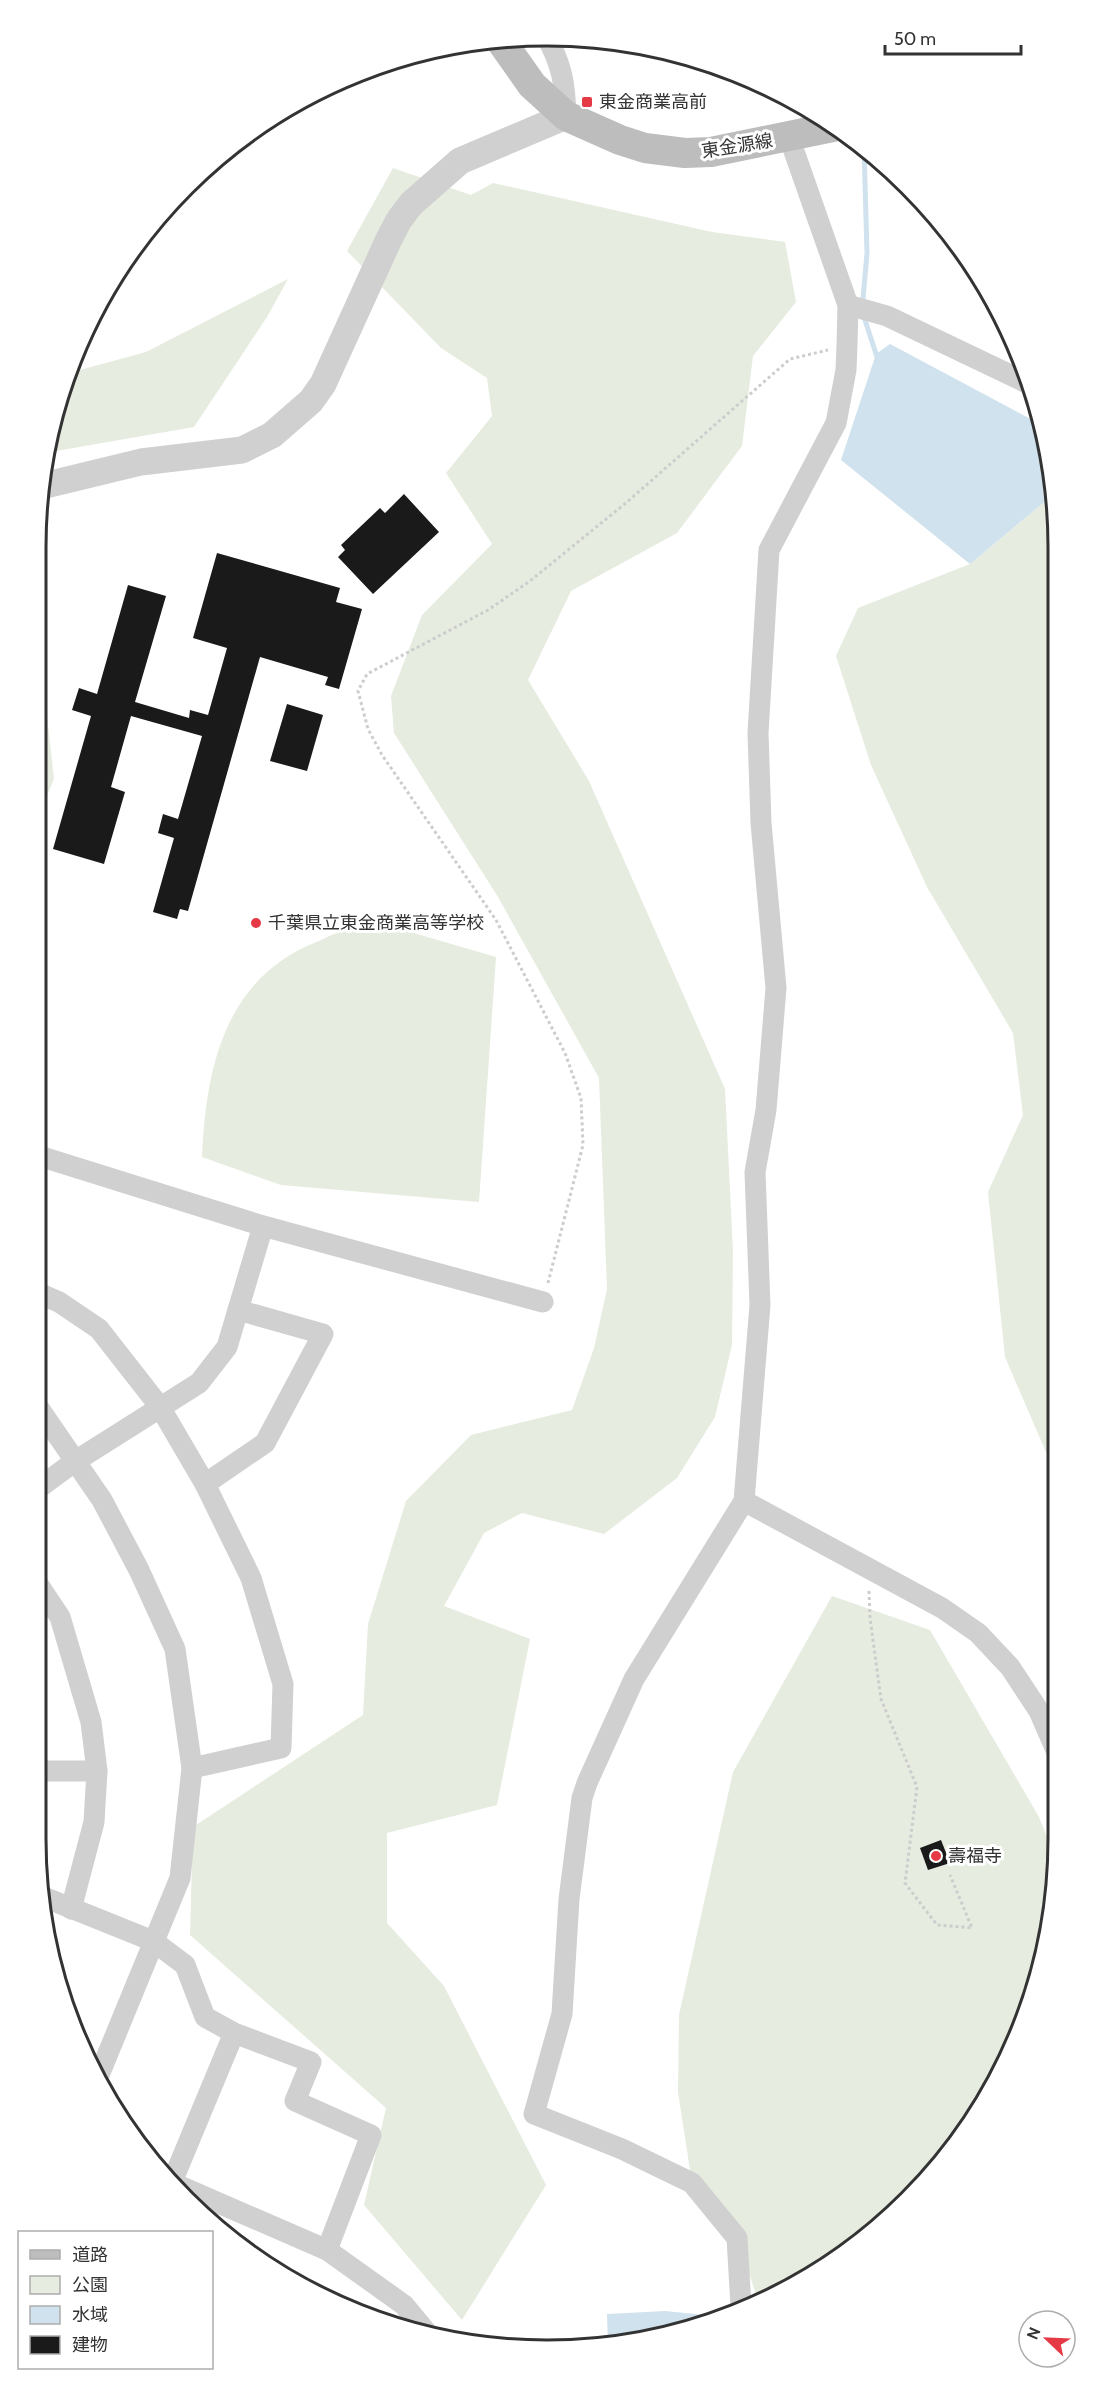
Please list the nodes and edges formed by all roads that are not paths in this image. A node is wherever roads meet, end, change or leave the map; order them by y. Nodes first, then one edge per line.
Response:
1 (552, 46) edge
2 (507, 49) edge
3 (566, 116) junction
4 (823, 129) edge
5 (789, 138) junction
6 (848, 305) junction
7 (1019, 379) edge
8 (51, 484) edge
9 (46, 1158) edge
10 (264, 1226) junction
11 (46, 1296) edge
12 (543, 1302) road end
13 (238, 1310) junction
14 (160, 1407) junction
15 (46, 1419) edge
16 (74, 1462) junction
17 (46, 1483) edge
18 (205, 1484) junction
19 (744, 1501) junction
20 (46, 1596) edge
21 (1048, 1732) edge
22 (192, 1768) junction
23 (46, 1771) edge
24 (97, 1771) junction
25 (51, 1900) edge
26 (71, 1909) junction
27 (153, 1941) junction
28 (234, 2033) junction
29 (102, 2069) edge
30 (174, 2173) edge
31 (190, 2191) edge
32 (327, 2250) junction
33 (741, 2301) edge
34 (419, 2323) edge

1 - 3 street
2 - 3 main road, 東金源線
3 - 5 main road, 東金源線
3 - 8 street
4 - 5 main road, 東金源線
5 - 6 street
6 - 7 street
6 - 19 street
9 - 10 street
10 - 12 street
10 - 13 street
11 - 14 street
13 - 14 street
13 - 18 street
14 - 16 street
14 - 18 street
15 - 16 street
16 - 17 street
16 - 22 street
18 - 22 street
19 - 21 street
19 - 33 street
20 - 24 street
22 - 27 street
23 - 24 street
24 - 26 street
25 - 26 street
26 - 27 street
27 - 28 street
27 - 29 street
28 - 30 street
28 - 32 street
31 - 32 street
32 - 34 street

